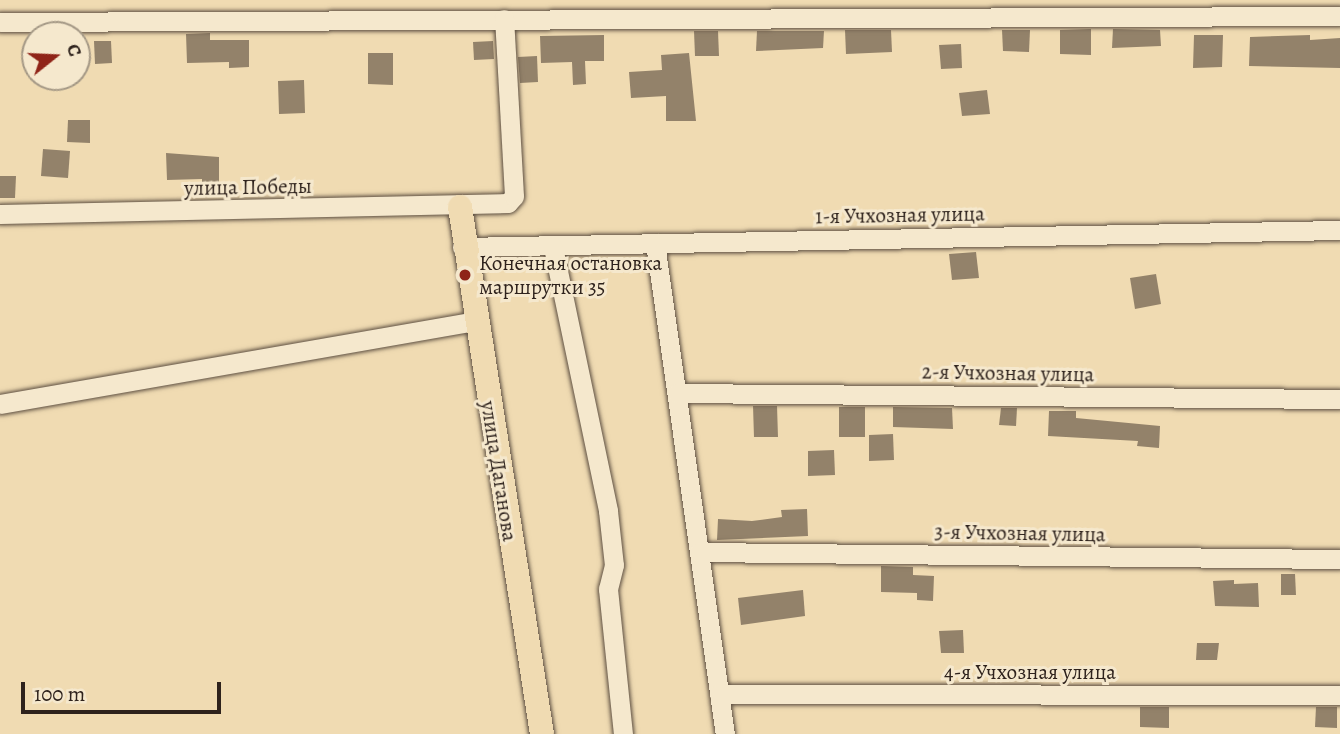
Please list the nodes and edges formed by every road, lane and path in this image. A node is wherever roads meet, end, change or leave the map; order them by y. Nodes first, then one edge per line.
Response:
1 (1170, 8) edge
2 (633, 9) edge
3 (1340, 16) edge
4 (504, 19) junction
5 (0, 22) edge
6 (458, 207) junction
7 (0, 214) edge
8 (1340, 230) edge
9 (655, 243) junction
10 (463, 247) junction
11 (553, 247) junction
12 (473, 321) junction
13 (677, 393) junction
14 (1340, 399) edge
15 (0, 404) edge
16 (699, 552) junction
17 (1340, 559) edge
18 (719, 694) junction
19 (1340, 695) edge
20 (540, 734) edge
21 (623, 734) edge
22 (725, 734) edge

1 - 2 street
1 - 3 street
2 - 4 street
4 - 5 street
4 - 6 street, улица Победы
6 - 7 street, улица Победы
6 - 10 main road, улица Даганова
8 - 9 street, 1-я Учхозная улица
9 - 11 street, 1-я Учхозная улица
9 - 13 street
10 - 11 street, 1-я Учхозная улица
10 - 12 main road, улица Даганова
11 - 21 street
12 - 15 street
12 - 20 main road, улица Даганова
13 - 14 street, 2-я Учхозная улица
13 - 16 street
16 - 17 street, 3-я Учхозная улица
16 - 18 street
18 - 19 street, 4-я Учхозная улица
18 - 22 street

